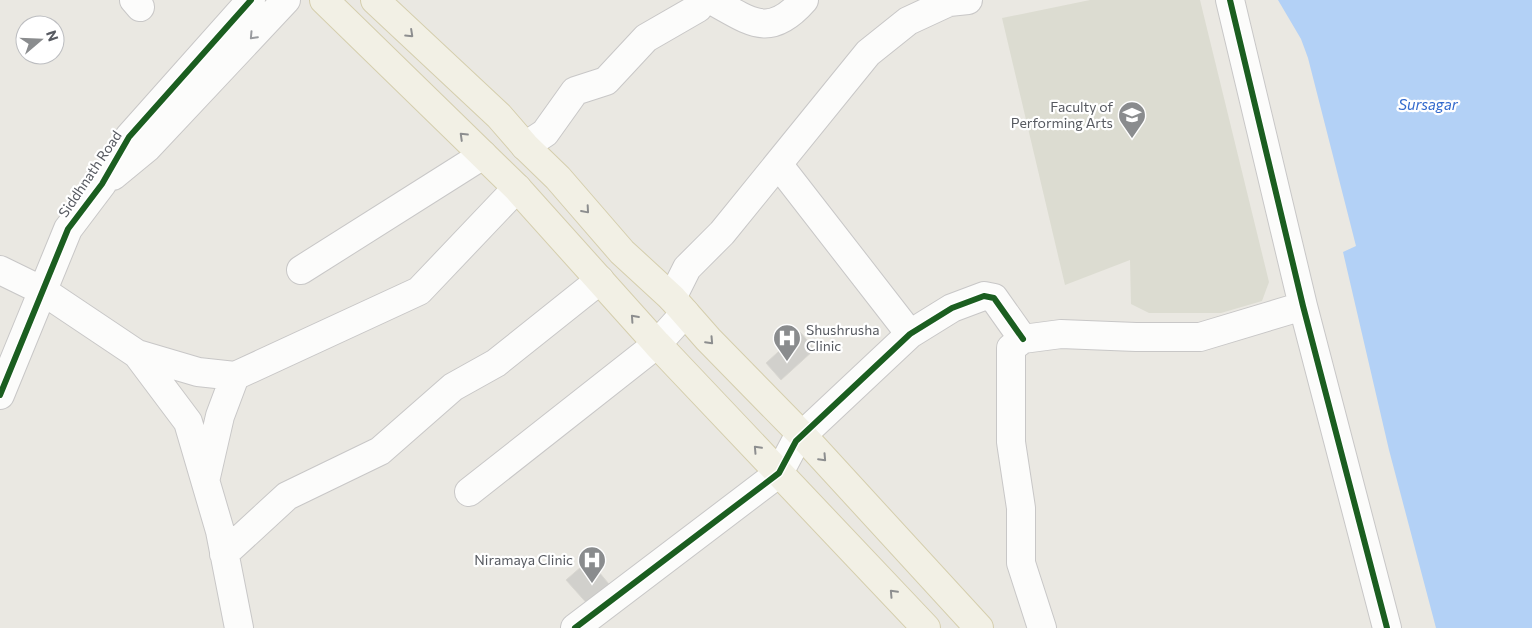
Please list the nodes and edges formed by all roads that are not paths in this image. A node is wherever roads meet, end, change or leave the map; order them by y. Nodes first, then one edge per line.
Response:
1 (251, 0) edge
2 (286, 0) edge
3 (324, 0) edge
4 (375, 0) edge
5 (698, 0) edge
6 (711, 0) edge
7 (804, 0) edge
8 (1230, 0) edge
9 (955, 1) edge
10 (517, 137) junction
11 (483, 155) junction
12 (778, 164) junction
13 (558, 178) junction
14 (102, 184) junction
15 (523, 195) junction
16 (0, 270) edge
17 (301, 270) dead end
18 (600, 280) junction
19 (43, 291) junction
20 (679, 305) junction
21 (1303, 306) junction
22 (910, 334) junction
23 (1023, 339) junction
24 (657, 344) junction
25 (137, 354) junction
26 (235, 376) junction
27 (0, 395) edge
28 (802, 435) junction
29 (779, 472) junction
30 (205, 481) junction
31 (469, 492) dead end
32 (224, 554) junction
33 (239, 628) edge
34 (575, 628) edge
35 (926, 628) edge
36 (979, 628) edge
37 (1042, 628) edge
38 (1387, 628) edge

1 - 14 street, Siddhnath Road
2 -> 14 street, Siddhnath Road
11 -> 3 main road
4 -> 10 main road
5 - 10 street
6 - 7 street
8 - 21 street
9 - 12 street
10 - 11 main road
10 - 13 main road
11 - 15 main road
11 - 17 street
12 - 20 street
12 - 22 street
13 - 15 main road
13 -> 20 main road
14 - 19 street, Siddhnath Road
15 - 18 main road
15 - 26 street
16 - 19 street
24 -> 18 main road
18 - 32 street
19 - 25 street
19 - 27 street, Siddhnath Road
20 - 24 street
20 -> 28 main road
21 - 23 street
21 - 38 street
22 - 23 street
22 - 28 street
23 - 37 street
29 -> 24 main road
24 - 31 street
25 - 26 street
25 - 30 street
26 - 30 street
28 - 29 street
28 -> 36 main road
29 - 34 street
35 -> 29 main road
30 - 32 street
32 - 33 street

